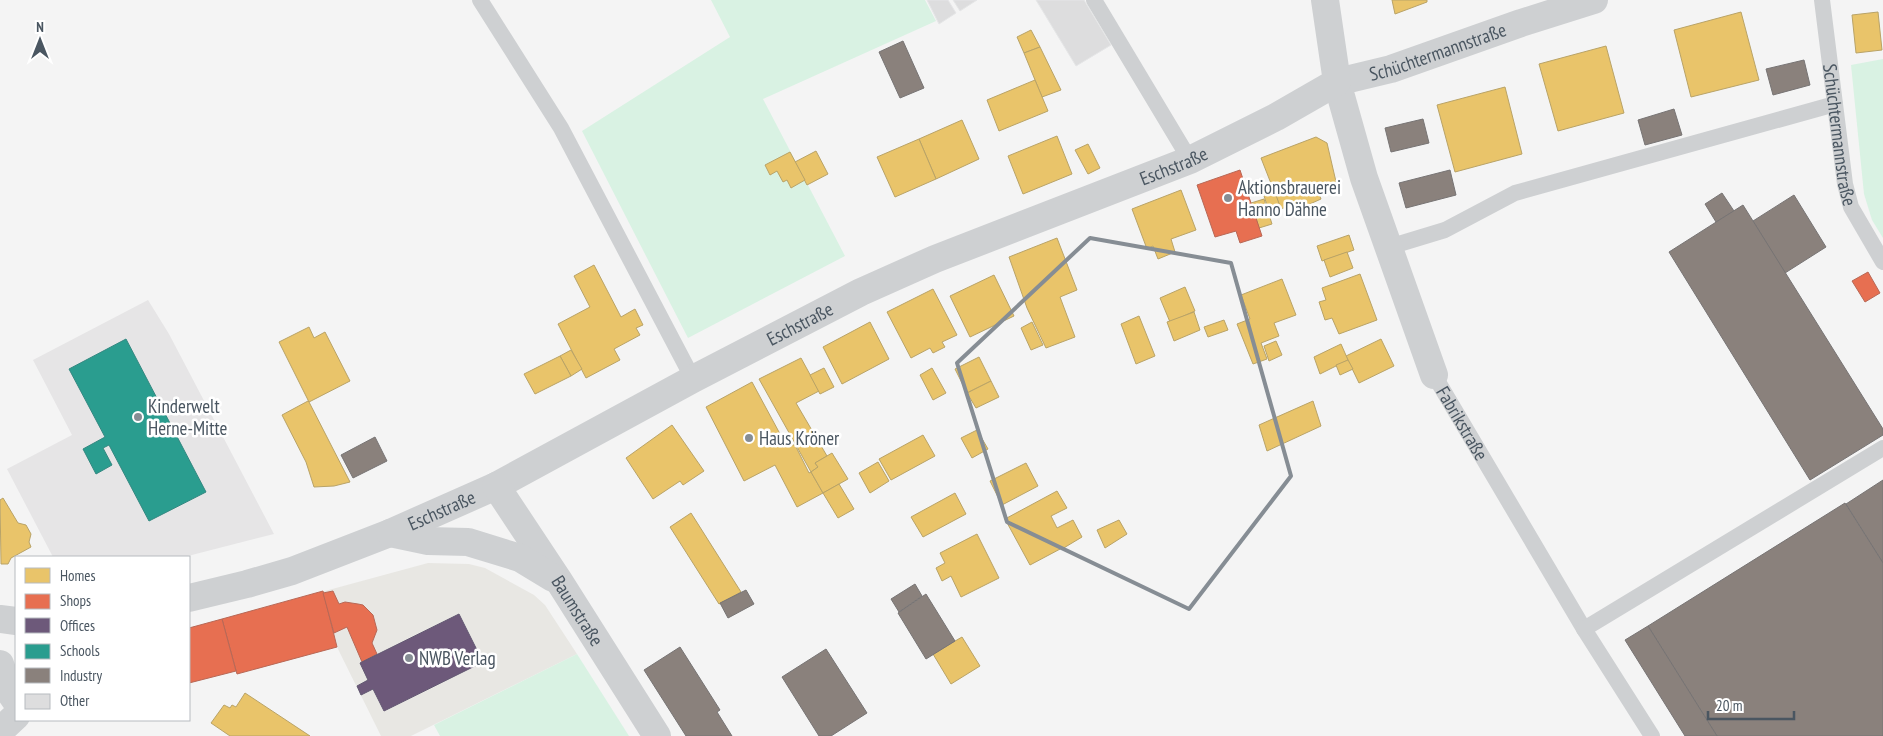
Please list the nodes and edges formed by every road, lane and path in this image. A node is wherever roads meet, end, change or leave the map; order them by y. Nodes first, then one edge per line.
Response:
1 (480, 0) edge
2 (1094, 0) edge
3 (1325, 0) edge
4 (1594, 0) edge
5 (1822, 0) edge
6 (1337, 82) junction
7 (1835, 104) junction
8 (1190, 160) junction
9 (1389, 247) junction
10 (1883, 262) edge
11 (1434, 375) joint
12 (693, 380) junction
13 (1883, 448) edge
14 (496, 486) junction
15 (390, 533) junction
16 (559, 581) junction
17 (190, 598) edge
18 (0, 619) edge
19 (15, 621) edge
20 (1584, 629) junction
21 (0, 664) edge
22 (15, 700) edge
23 (15, 717) edge
24 (0, 731) edge
25 (657, 736) edge
26 (1652, 736) edge

1 - 12 lane
2 - 8 lane
3 - 6 street
4 - 6 street, Schüchtermannstraße
5 - 7 lane, Schüchtermannstraße
6 - 8 street, Eschstraße
6 - 9 street, Fabrikstraße
7 - 9 lane
7 - 10 lane, Schüchtermannstraße
8 - 12 street, Eschstraße
9 - 11 street, Fabrikstraße
11 - 20 lane, Fabrikstraße
12 - 14 street, Eschstraße
13 - 20 lane
14 - 15 street, Eschstraße
14 - 16 street, Baumstraße
15 - 16 street
15 - 17 street, Eschstraße
16 - 25 street, Baumstraße
18 - 19 street
20 - 26 lane, Fabrikstraße
21 - 22 street
23 - 24 street

